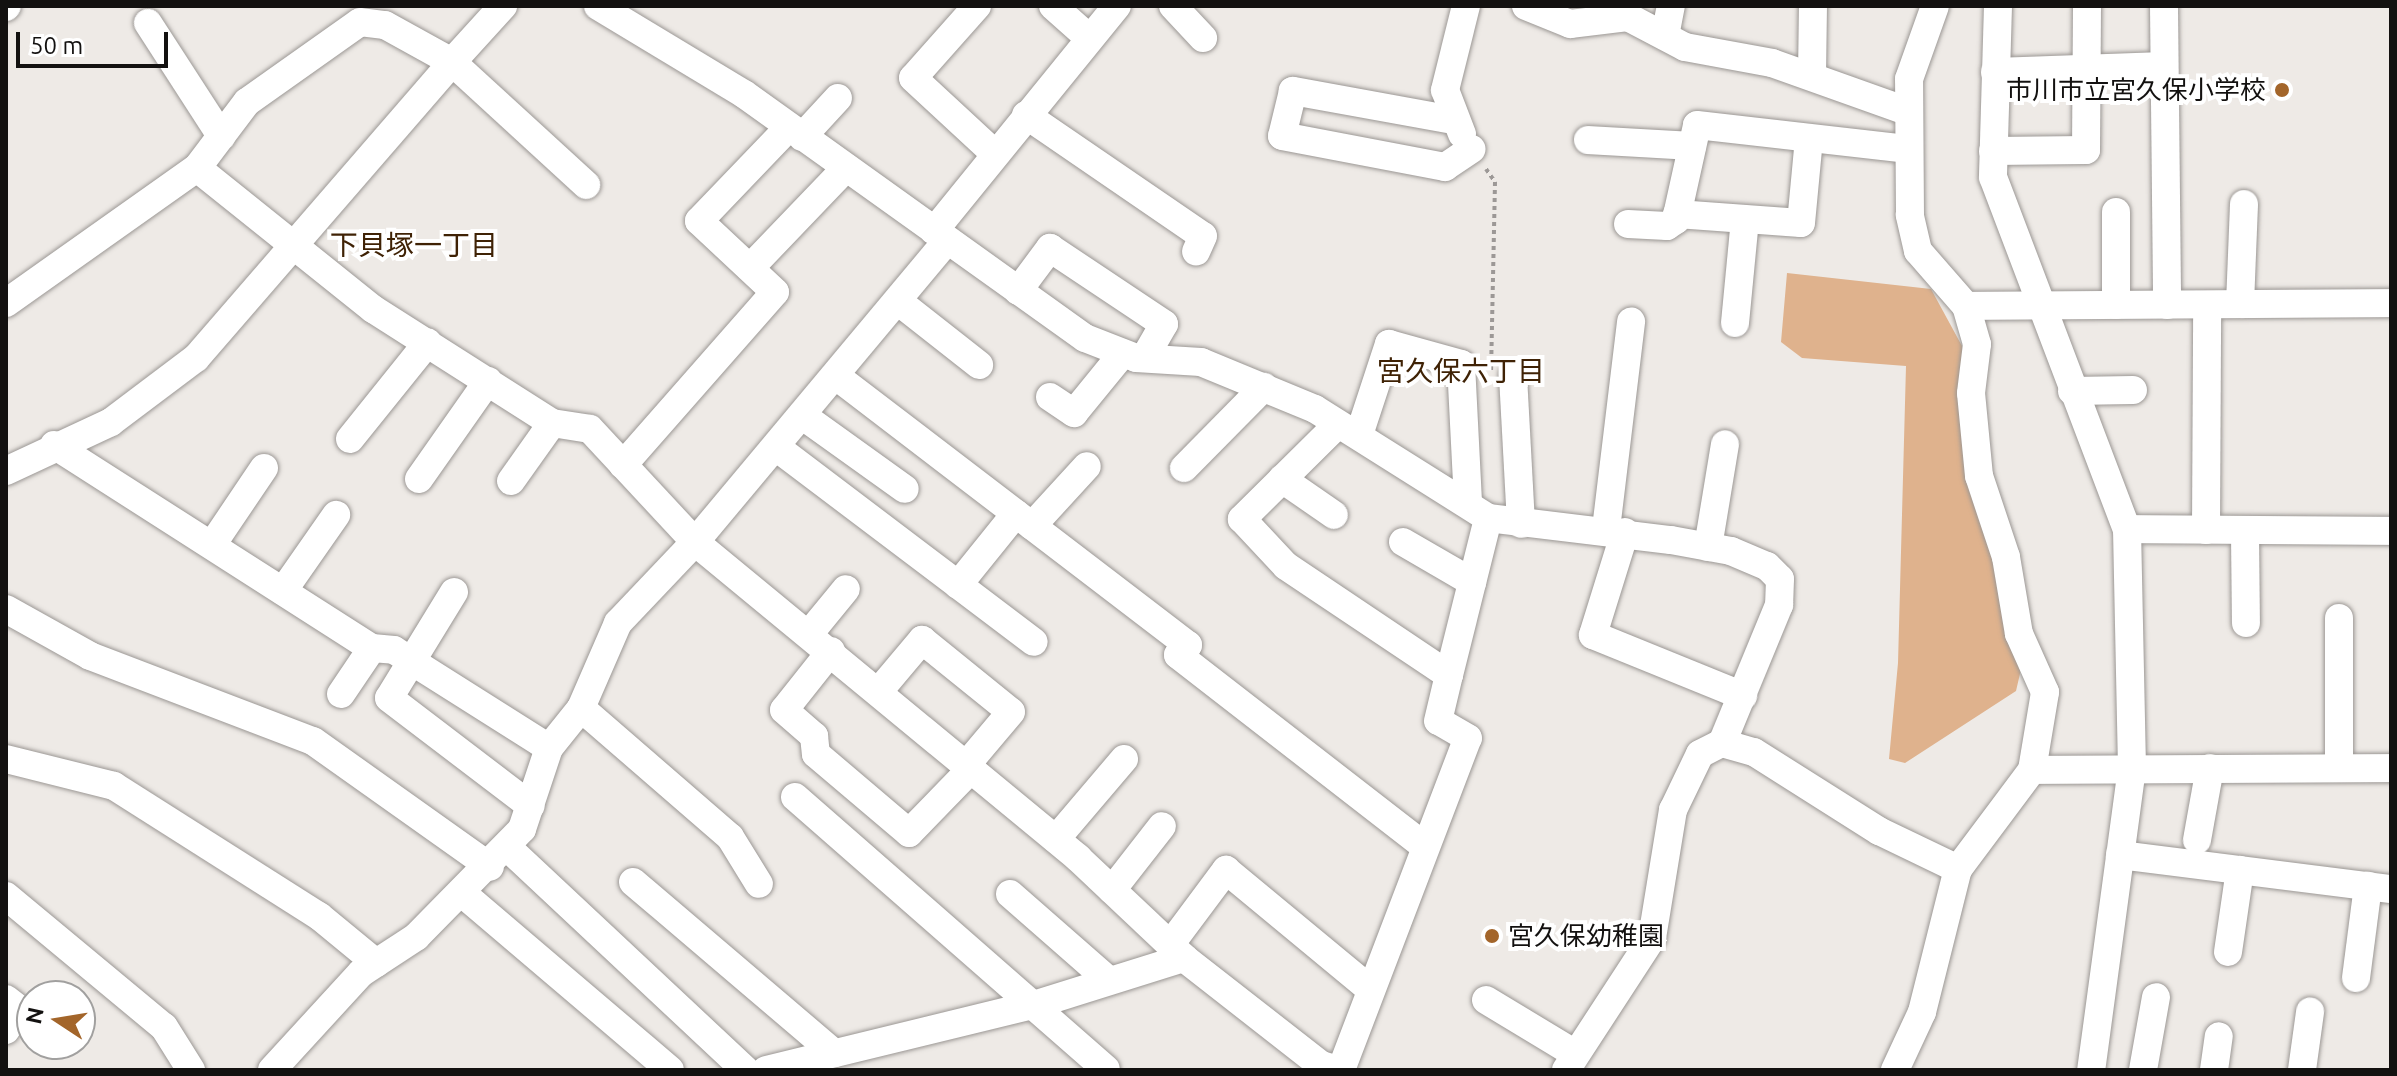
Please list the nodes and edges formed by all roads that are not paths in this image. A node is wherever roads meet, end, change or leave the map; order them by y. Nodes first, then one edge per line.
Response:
1 (503, 6) edge
2 (598, 6) edge
3 (977, 6) edge
4 (1053, 6) edge
5 (1117, 6) edge
6 (1173, 6) edge
7 (1466, 6) edge
8 (1526, 6) edge
9 (1671, 6) edge
10 (1813, 6) edge
11 (1935, 6) edge
12 (1998, 6) edge
13 (2087, 6) edge
14 (2164, 6) edge
15 (374, 15) edge
16 (148, 23) dead end
17 (1665, 36) junction
18 (1088, 37) junction
19 (1203, 38) dead end
20 (452, 62) junction
21 (2164, 66) junction
22 (2085, 68) junction
23 (1995, 72) junction
24 (1812, 76) junction
25 (838, 98) dead end
26 (1907, 111) junction
27 (1026, 115) junction
28 (1453, 120) junction
29 (796, 132) junction
30 (221, 136) junction
31 (1809, 138) junction
32 (1588, 140) dead end
33 (1692, 146) junction
34 (1907, 149) junction
35 (1993, 151) junction
36 (995, 154) junction
37 (197, 168) junction
38 (846, 168) junction
39 (586, 185) dead end
40 (2244, 204) dead end
41 (2116, 212) dead end
42 (1677, 214) junction
43 (1745, 219) junction
44 (1628, 224) dead end
45 (941, 236) junction
46 (292, 247) junction
47 (1196, 252) dead end
48 (750, 268) junction
49 (1018, 291) junction
50 (899, 302) junction
51 (6, 303) edge
52 (2391, 303) edge
53 (2240, 304) junction
54 (2116, 305) junction
55 (2167, 305) junction
56 (2207, 305) junction
57 (1966, 306) junction
58 (2038, 306) junction
59 (1631, 322) dead end
60 (1735, 323) dead end
61 (428, 342) junction
62 (1133, 355) junction
63 (979, 365) dead end
64 (836, 376) junction
65 (1513, 376) road end
66 (488, 381) junction
67 (1264, 387) junction
68 (2133, 390) dead end
69 (2072, 391) junction
70 (1050, 397) dead end
71 (803, 416) junction
72 (552, 423) junction
73 (1348, 430) junction
74 (350, 439) dead end
75 (1725, 444) dead end
76 (54, 445) junction
77 (776, 447) junction
78 (623, 465) junction
79 (1087, 466) dead end
80 (264, 468) dead end
81 (1184, 468) dead end
82 (6, 471) edge
83 (419, 479) dead end
84 (1282, 479) junction
85 (511, 481) dead end
86 (905, 489) dead end
87 (1478, 510) junction
88 (336, 515) dead end
89 (1334, 515) dead end
90 (1024, 520) junction
91 (1521, 524) junction
92 (2127, 529) junction
93 (2206, 530) junction
94 (1616, 531) junction
95 (2391, 531) edge
96 (2245, 534) junction
97 (695, 542) junction
98 (1403, 542) dead end
99 (212, 545) junction
100 (1708, 547) junction
101 (1472, 582) junction
102 (958, 585) junction
103 (846, 589) dead end
104 (283, 591) junction
105 (454, 592) dead end
106 (8, 613) edge
107 (2339, 618) dead end
108 (2246, 623) dead end
109 (820, 642) junction
110 (1034, 642) dead end
111 (372, 648) junction
112 (413, 657) junction
113 (1449, 675) junction
114 (879, 691) junction
115 (341, 694) dead end
116 (1743, 696) junction
117 (581, 708) junction
118 (1722, 743) junction
119 (549, 748) junction
120 (6, 759) edge
121 (1124, 759) dead end
122 (969, 766) junction
123 (2132, 768) junction
124 (2210, 768) junction
125 (2339, 768) junction
126 (2391, 768) edge
127 (2032, 770) junction
128 (795, 797) dead end
129 (531, 806) junction
130 (1162, 826) dead end
131 (1056, 839) junction
132 (2197, 840) dead end
133 (1424, 846) junction
134 (2120, 855) junction
135 (498, 857) junction
136 (1958, 869) junction
137 (2240, 870) junction
138 (633, 882) dead end
139 (759, 884) dead end
140 (2379, 888) edge
141 (1112, 890) junction
142 (462, 893) junction
143 (1010, 894) dead end
144 (6, 896) edge
145 (1177, 952) junction
146 (2228, 952) dead end
147 (376, 963) junction
148 (2356, 978) dead end
149 (1107, 979) junction
150 (1370, 989) junction
151 (2156, 997) dead end
152 (6, 999) edge
153 (1486, 1000) dead end
154 (1037, 1004) junction
155 (2310, 1012) dead end
156 (6, 1030) edge
157 (2219, 1036) dead end
158 (834, 1053) junction
159 (1570, 1062) edge
160 (1106, 1069) edge
161 (1330, 1069) edge
162 (191, 1070) edge
163 (272, 1070) edge
164 (670, 1070) edge
165 (745, 1070) edge
166 (766, 1070) edge
167 (1895, 1070) edge
168 (2091, 1070) edge
169 (2143, 1070) edge
170 (2214, 1070) edge
171 (2302, 1070) edge

1 - 20 street
2 - 29 street
3 - 36 street
4 - 18 street
5 - 18 street
6 - 19 street
7 - 28 street
8 - 17 street
9 - 17 street
10 - 24 street
11 - 26 street
12 - 23 street
13 - 22 street
14 - 21 street
15 - 20 street
15 - 30 street
16 - 30 street
17 - 24 street
18 - 27 street
20 - 39 street
20 - 46 street
21 - 22 street
21 - 55 street
22 - 23 street
22 - 35 street
23 - 35 street
24 - 26 street
25 - 29 street
26 - 34 street
27 - 36 street
27 - 47 street
28 - 28 street
29 - 38 street
29 - 48 street
30 - 37 street
31 - 33 street
31 - 34 street
31 - 43 street
32 - 33 street
33 - 42 street
34 - 57 street
35 - 58 street
36 - 45 street
37 - 46 street
37 - 51 street
38 - 45 street
38 - 48 street
40 - 53 street
41 - 54 street
42 - 43 street
42 - 44 street
43 - 60 street
45 - 49 street
45 - 50 street
46 - 61 street
46 - 76 street
48 - 78 street
49 - 62 street
49 - 62 street
50 - 63 street
50 - 64 street
52 - 53 street
53 - 56 street
54 - 55 street
54 - 58 street
55 - 56 street
56 - 93 street
57 - 58 street
57 - 127 street
58 - 69 street
59 - 94 street
61 - 66 street
61 - 74 street
62 - 67 street
62 - 70 street
64 - 71 street
64 - 90 street
65 - 91 street
66 - 72 street
66 - 83 street
67 - 73 street
67 - 81 street
68 - 69 street
69 - 92 street
71 - 77 street
71 - 86 street
72 - 78 street
72 - 85 street
73 - 84 street
73 - 87 street
73 - 87 street
75 - 100 street
76 - 82 street
76 - 99 street
77 - 97 street
77 - 102 street
78 - 97 street
79 - 90 street
80 - 99 street
84 - 89 street
84 - 113 street
87 - 91 street
87 - 101 street
88 - 104 street
90 - 102 street
90 - 133 street
91 - 94 street
92 - 93 street
92 - 123 street
93 - 96 street
94 - 100 street
94 - 116 street
95 - 96 street
96 - 108 street
97 - 109 street
97 - 117 street
98 - 101 street
99 - 104 street
100 - 116 street
101 - 113 street
102 - 110 street
103 - 109 street
104 - 111 street
105 - 112 street
106 - 135 street
107 - 125 street
109 - 114 street
109 - 122 street
111 - 112 street
111 - 115 street
112 - 119 street
112 - 129 street
113 - 133 street
114 - 122 street
114 - 122 street
116 - 118 street
117 - 119 street
117 - 139 street
118 - 136 street
118 - 159 street
119 - 129 street
120 - 147 street
121 - 131 street
122 - 131 street
123 - 124 street
123 - 127 street
123 - 134 street
124 - 125 street
124 - 132 street
125 - 126 street
127 - 136 street
128 - 154 street
129 - 135 street
130 - 141 street
131 - 141 street
133 - 150 street
134 - 137 street
134 - 168 street
135 - 142 street
135 - 165 street
136 - 167 street
137 - 140 street
137 - 146 street
138 - 158 street
140 - 148 street
141 - 145 street
142 - 147 street
142 - 164 street
143 - 149 street
144 - 162 street
145 - 149 street
145 - 150 street
145 - 161 street
147 - 163 street
149 - 154 street
150 - 161 street
151 - 169 street
152 - 156 street
153 - 159 street
154 - 158 street
154 - 160 street
155 - 171 street
157 - 170 street
158 - 166 street

